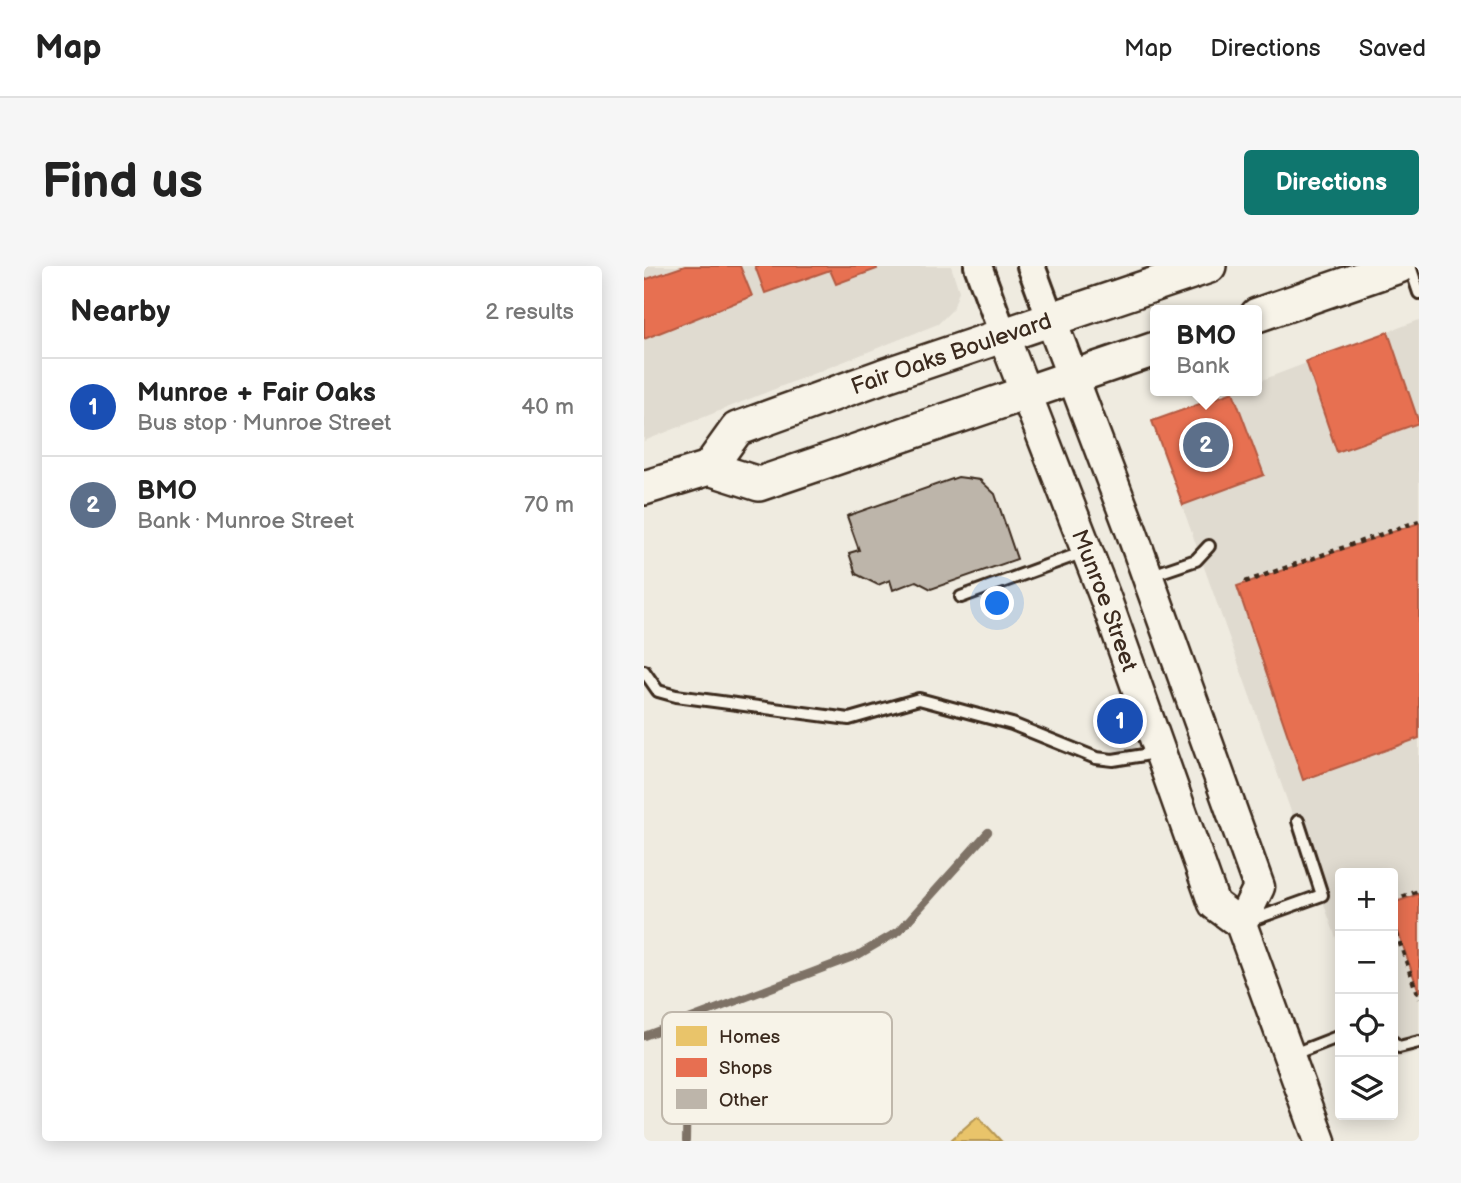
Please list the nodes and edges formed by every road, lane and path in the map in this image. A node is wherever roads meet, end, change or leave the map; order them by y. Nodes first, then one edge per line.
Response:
1 (978, 266) edge
2 (1031, 266) edge
3 (1209, 266) edge
4 (1399, 266) edge
5 (1410, 266) edge
6 (1419, 293) edge
7 (1262, 313) edge
8 (1051, 320) junction
9 (1004, 337) junction
10 (1150, 351) edge
11 (1071, 379) junction
12 (1026, 395) junction
13 (709, 468) junction
14 (644, 488) edge
15 (1419, 521) edge
16 (1209, 546) dead end
17 (1087, 551) junction
18 (1147, 577) junction
19 (1245, 582) dead end
20 (961, 597) dead end
21 (644, 671) edge
22 (1158, 746) junction
23 (1298, 821) dead end
24 (1419, 891) edge
25 (1398, 898) edge
26 (1241, 924) junction
27 (1396, 931) edge
28 (1419, 999) edge
29 (1335, 1038) edge
30 (1419, 1041) edge
31 (1398, 1046) edge
32 (1289, 1056) junction
33 (1320, 1141) edge

1 - 9 street, Munroe Street
2 - 8 street
3 - 8 main road, Fair Oaks Boulevard
4 - 7 main road
5 - 6 lane
8 - 9 main road, Fair Oaks Boulevard
8 - 11 main road
9 - 12 main road, Munroe Street
9 - 13 main road, Fair Oaks Boulevard
10 - 11 main road
11 - 12 main road
11 - 18 main road
12 - 13 main road
12 - 17 main road, Munroe Street
13 - 14 main road
15 - 19 path
16 - 18 lane
17 - 20 lane
17 - 22 main road, Munroe Street
18 - 26 main road
21 - 22 lane
22 - 26 main road, Munroe Street
23 - 26 lane
24 - 25 path
26 - 32 main road
27 - 28 path
29 - 32 lane
30 - 31 lane
32 - 33 main road

